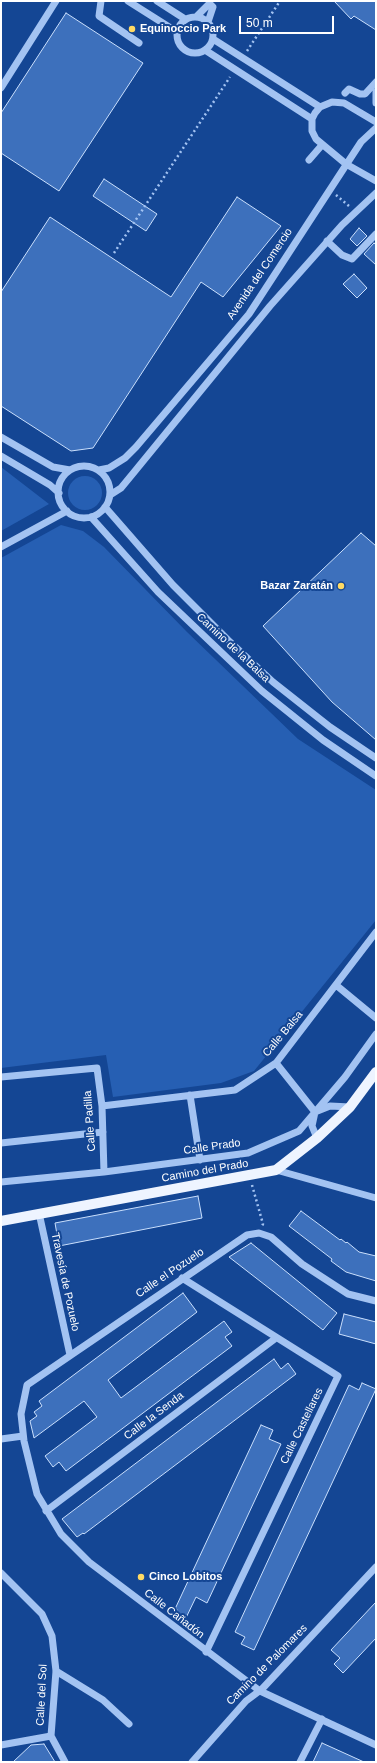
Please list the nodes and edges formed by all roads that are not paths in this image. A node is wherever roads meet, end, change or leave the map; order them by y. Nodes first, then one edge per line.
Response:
1 (56, 1) edge
2 (101, 1) edge
3 (128, 1) edge
4 (157, 1) edge
5 (197, 16) junction
6 (185, 19) junction
7 (208, 22) junction
8 (177, 32) junction
9 (213, 39) junction
10 (139, 43) dead end
11 (205, 50) junction
12 (376, 82) edge
13 (346, 84) dead end
14 (1, 88) edge
15 (376, 92) edge
16 (345, 93) junction
17 (344, 103) junction
18 (376, 103) edge
19 (320, 107) junction
20 (312, 120) junction
21 (376, 122) edge
22 (376, 128) edge
23 (322, 145) junction
24 (310, 160) dead end
25 (346, 164) junction
26 (376, 181) edge
27 (376, 193) edge
28 (376, 234) edge
29 (327, 241) junction
30 (1, 437) edge
31 (1, 456) edge
32 (70, 470) junction
33 (99, 470) junction
34 (59, 493) junction
35 (110, 495) junction
36 (105, 507) junction
37 (67, 511) junction
38 (91, 517) junction
39 (1, 547) edge
40 (376, 758) edge
41 (376, 776) edge
42 (376, 932) edge
43 (336, 985) junction
44 (376, 1018) edge
45 (376, 1034) edge
46 (276, 1063) junction
47 (376, 1072) edge
48 (1, 1077) edge
49 (190, 1095) junction
50 (102, 1106) junction
51 (350, 1107) junction
52 (314, 1112) junction
53 (103, 1132) junction
54 (318, 1138) junction
55 (1, 1143) edge
56 (200, 1160) junction
57 (276, 1170) junction
58 (104, 1172) junction
59 (1, 1181) edge
60 (376, 1198) edge
61 (39, 1213) junction
62 (1, 1220) edge
63 (182, 1278) junction
64 (376, 1301) edge
65 (276, 1338) junction
66 (70, 1355) junction
67 (23, 1436) junction
68 (1, 1440) edge
69 (46, 1511) junction
70 (376, 1567) edge
71 (1, 1573) edge
72 (206, 1652) junction
73 (56, 1671) junction
74 (260, 1691) junction
75 (322, 1719) junction
76 (129, 1724) dead end
77 (52, 1736) junction
78 (1, 1745) edge
79 (376, 1746) edge
80 (65, 1762) edge
81 (192, 1762) edge
82 (300, 1762) edge

1 - 14 street
2 - 10 street
3 - 8 street
4 - 6 street
5 - 6 street
5 - 7 street
5 - 7 street
6 - 8 street
7 - 9 street
8 - 11 street
9 - 11 street
9 - 19 street
11 - 20 street
12 - 16 street
13 - 16 street
15 - 18 street
16 - 17 street
17 - 19 street
17 - 21 street
19 - 20 street
20 - 23 street
22 - 25 street, Avenida del Comercio
23 - 24 street
23 - 25 street
25 - 26 street
25 - 33 street, Avenida del Comercio
27 - 29 street
28 - 29 street
29 - 35 street
30 - 32 street
31 - 34 street
32 - 33 street
32 - 34 street
33 - 35 street
34 - 37 street
35 - 36 street
36 - 38 street
36 - 40 street, Camino de la Balsa
37 - 38 street
37 - 39 street
38 - 41 street, Camino de la Balsa
42 - 43 street, Calle Balsa
43 - 44 street
43 - 46 street, Calle Balsa
45 - 52 street, Calle Prado
46 - 49 street, Calle Balsa
46 - 52 street
47 - 51 main road, Camino del Prado
48 - 50 street, Calle Padilla
49 - 50 street, Calle Balsa
49 - 56 street
50 - 53 street, Calle Padilla
51 - 52 street
51 - 54 main road, Camino del Prado
52 - 54 street
52 - 56 street, Calle Prado
53 - 55 street
53 - 58 street, Calle Padilla
54 - 57 main road, Camino del Prado
56 - 58 street, Calle Prado
57 - 60 street
57 - 61 main road, Camino del Prado
58 - 59 street, Calle Prado
61 - 62 main road, Camino del Prado
61 - 66 street, Travesía de Pozuelo
63 - 64 street, Calle el Pozuelo
63 - 65 street, Calle Castellares
63 - 66 street, Calle el Pozuelo
65 - 69 street, Calle la Senda
65 - 72 street, Calle Castellares
66 - 67 street, Calle el Pozuelo
67 - 68 street
67 - 69 street, Calle Cañadón
69 - 72 street, Calle Cañadón
70 - 74 street, Camino de Palomares
71 - 73 street, Calle del Sol
72 - 74 street, Calle Cañadón
73 - 76 street
73 - 77 street, Calle del Sol
74 - 75 street, Calle Cañadón
74 - 81 street, Camino de Palomares
75 - 79 street, Calle Cañadón
75 - 82 street
77 - 78 street
77 - 80 street, Calle del Sol

